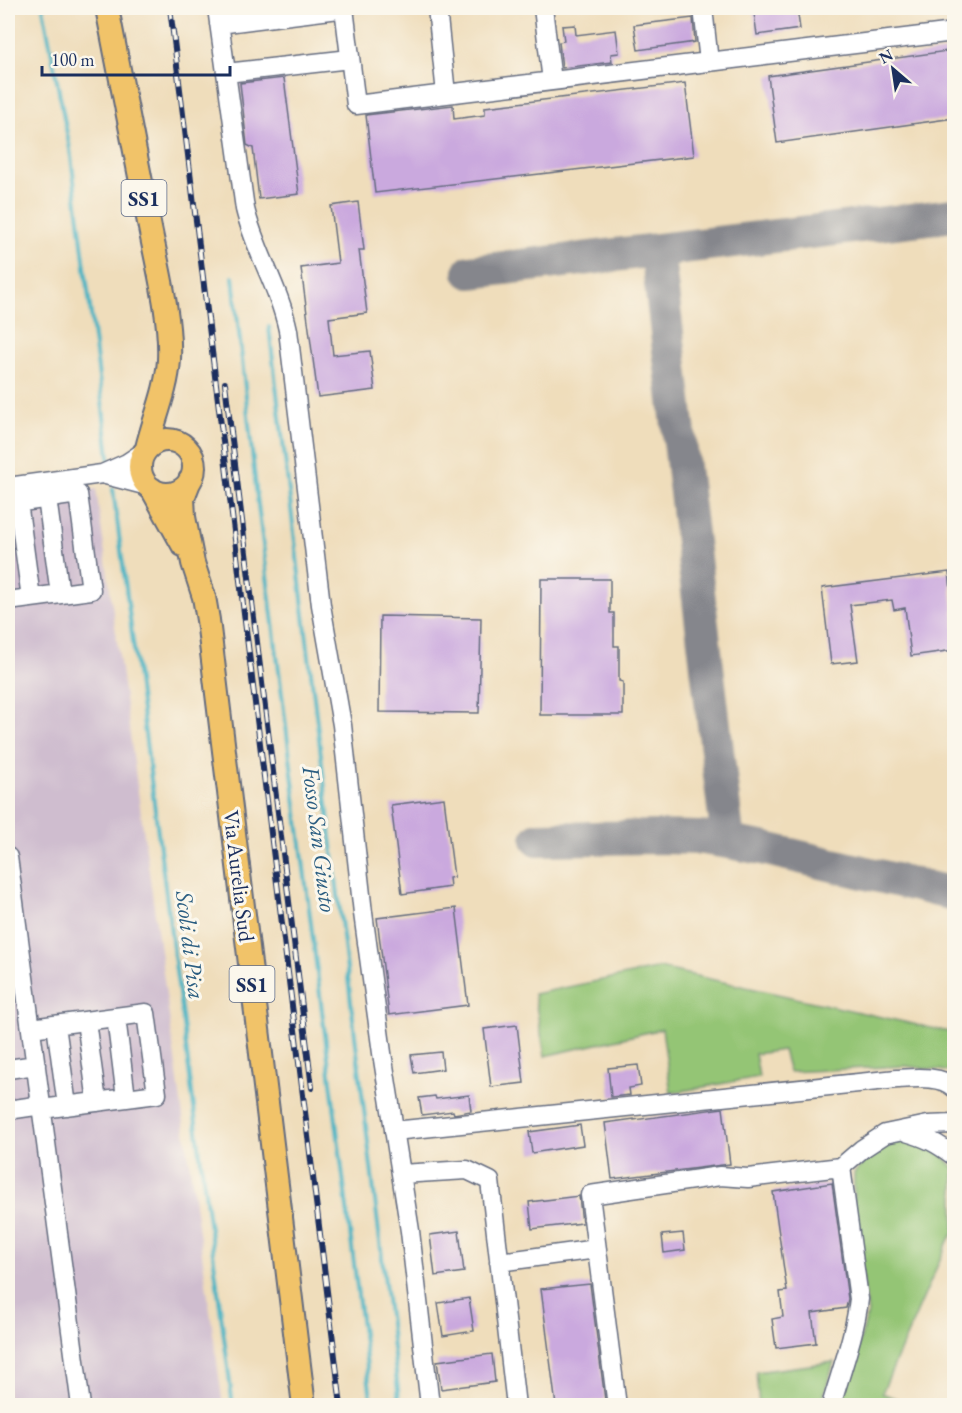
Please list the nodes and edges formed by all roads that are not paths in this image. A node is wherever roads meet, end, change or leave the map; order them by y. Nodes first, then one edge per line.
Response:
1 (107, 8) edge
2 (345, 8) edge
3 (437, 8) edge
4 (543, 8) edge
5 (703, 8) edge
6 (218, 16) edge
7 (954, 32) edge
8 (350, 59) junction
9 (709, 62) junction
10 (226, 74) junction
11 (552, 81) junction
12 (446, 94) junction
13 (164, 389) junction
14 (187, 448) junction
15 (146, 450) junction
16 (102, 474) junction
17 (190, 480) junction
18 (8, 487) edge
19 (150, 488) junction
20 (47, 498) junction
21 (13, 503) edge
22 (193, 563) junction
23 (60, 594) junction
24 (31, 598) junction
25 (8, 601) edge
26 (8, 857) edge
27 (9, 885) edge
28 (16, 977) edge
29 (116, 1017) junction
30 (86, 1021) junction
31 (56, 1025) junction
32 (31, 1028) junction
33 (36, 1065) junction
34 (8, 1069) edge
35 (954, 1088) edge
36 (126, 1098) junction
37 (96, 1102) junction
38 (67, 1106) junction
39 (42, 1107) junction
40 (8, 1110) edge
41 (954, 1124) edge
42 (394, 1131) junction
43 (901, 1131) junction
44 (954, 1156) edge
45 (841, 1167) junction
46 (401, 1174) junction
47 (597, 1249) junction
48 (499, 1262) junction
49 (81, 1406) edge
50 (304, 1406) edge
51 (430, 1406) edge
52 (516, 1406) edge
53 (617, 1406) edge
54 (831, 1406) edge

1 - 13 main road, SS1
2 - 6 street
2 - 8 street
3 - 12 street
4 - 11 street
5 - 9 street
6 - 10 street
7 - 9 street
8 - 10 street
8 - 12 street
9 - 11 street
10 - 42 street
11 - 12 street
13 - 14 main road, SS1
13 - 15 main road, SS1
14 - 15 main road
14 - 17 main road, SS1
15 - 16 street
15 - 19 main road, SS1
16 - 18 street
16 - 19 street
17 - 19 main road
17 - 22 main road, SS1
19 - 22 main road, SS1
20 - 21 street
20 - 23 street
20 - 23 street
21 - 24 street
22 - 50 main road, Via Aurelia Sud / SS1
23 - 24 street
24 - 25 street
26 - 27 street
27 - 28 street
28 - 32 street
29 - 30 street
29 - 36 street
29 - 36 street
30 - 31 street
30 - 37 street
31 - 32 street
31 - 38 street
32 - 33 street
33 - 34 street
33 - 39 street
35 - 42 street
36 - 37 street
37 - 38 street
38 - 39 street
39 - 40 street
39 - 49 street
41 - 43 street
42 - 46 street
43 - 44 street
43 - 45 street
45 - 47 street
45 - 54 street
46 - 48 street
46 - 51 street
47 - 48 street
47 - 53 street
48 - 52 street

